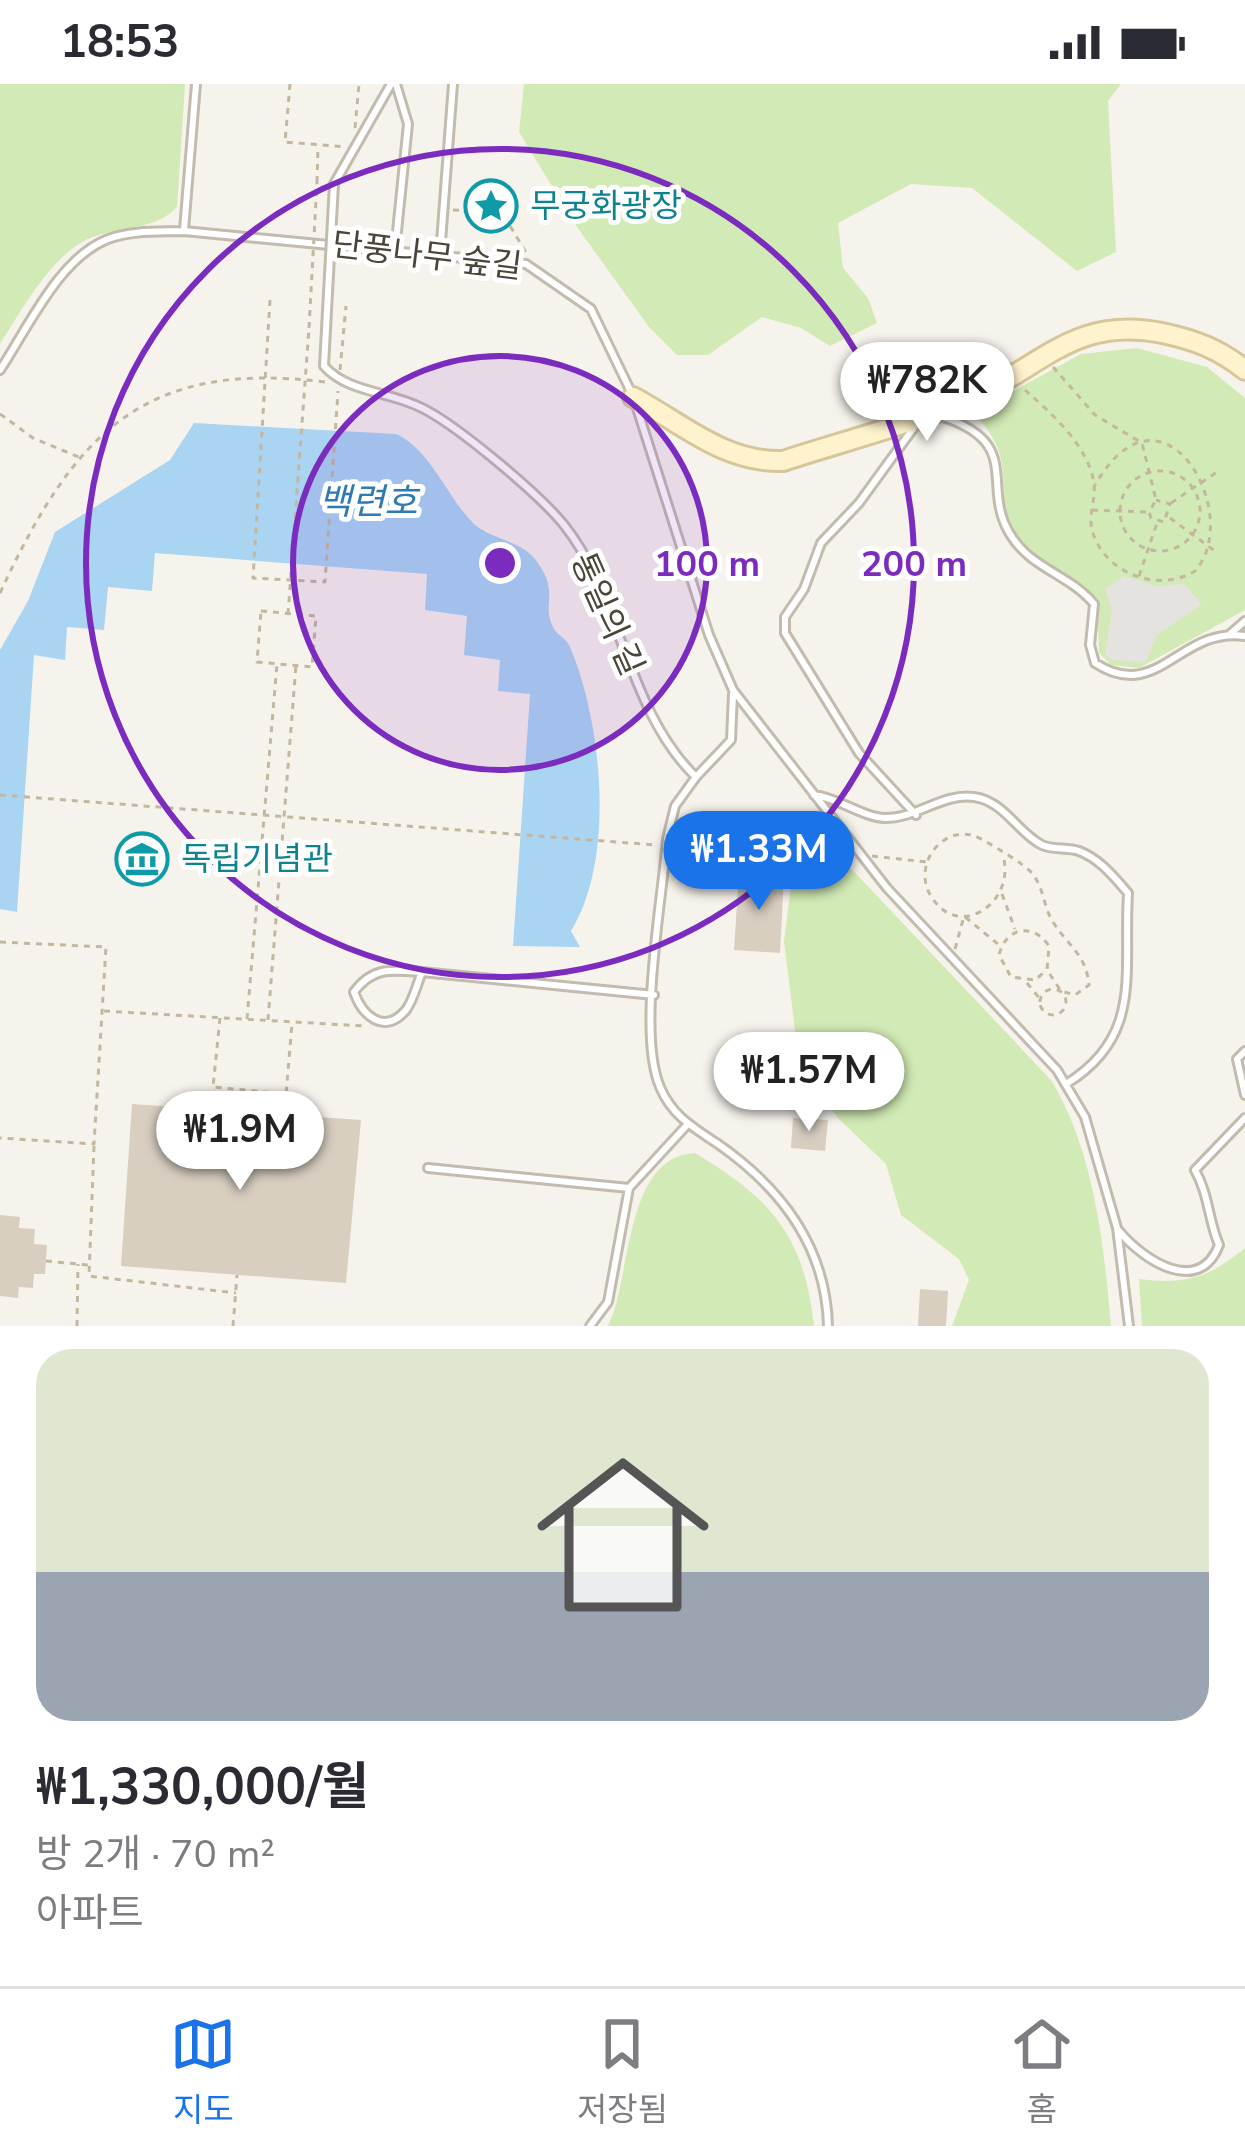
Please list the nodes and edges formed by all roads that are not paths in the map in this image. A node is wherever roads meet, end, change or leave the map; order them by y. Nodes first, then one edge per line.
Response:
1 (196, 84) edge
2 (394, 84) edge
3 (453, 84) edge
4 (184, 232) junction
5 (395, 251) junction
6 (440, 255) junction
7 (0, 370) edge
8 (1245, 370) edge
9 (633, 397) junction
10 (927, 416) junction
11 (1245, 621) edge
12 (1230, 634) junction
13 (1245, 636) edge
14 (733, 690) junction
15 (696, 777) junction
16 (812, 795) junction
17 (916, 815) junction
18 (422, 973) junction
19 (654, 995) junction
20 (1245, 1051) edge
21 (1066, 1084) junction
22 (1245, 1095) edge
23 (1245, 1118) edge
24 (687, 1125) junction
25 (428, 1168) dead end
26 (629, 1188) junction
27 (1117, 1228) junction
28 (590, 1326) edge
29 (828, 1326) edge
30 (1129, 1326) edge

1 - 4 lane
2 - 5 lane
2 - 15 lane, 통일의 길, bridge
3 - 6 lane
4 - 5 lane, 단풍나무 숲길
4 - 7 lane, 단풍나무 숲길
5 - 6 lane, 단풍나무 숲길
6 - 9 lane, 단풍나무 숲길
8 - 10 street
9 - 10 street
9 - 14 lane, 단풍나무 숲길
10 - 12 lane
10 - 17 lane
11 - 12 lane
12 - 13 lane
14 - 15 lane
14 - 16 lane, 단풍나무 숲길
15 - 19 lane
16 - 17 lane
16 - 21 lane, 단풍나무 숲길
17 - 21 lane
18 - 18 lane
18 - 19 lane
19 - 24 lane
20 - 22 lane
21 - 27 lane, 단풍나무 숲길
23 - 27 lane
24 - 26 lane
24 - 29 lane
25 - 26 lane
26 - 28 lane
27 - 30 lane, 단풍나무 숲길

